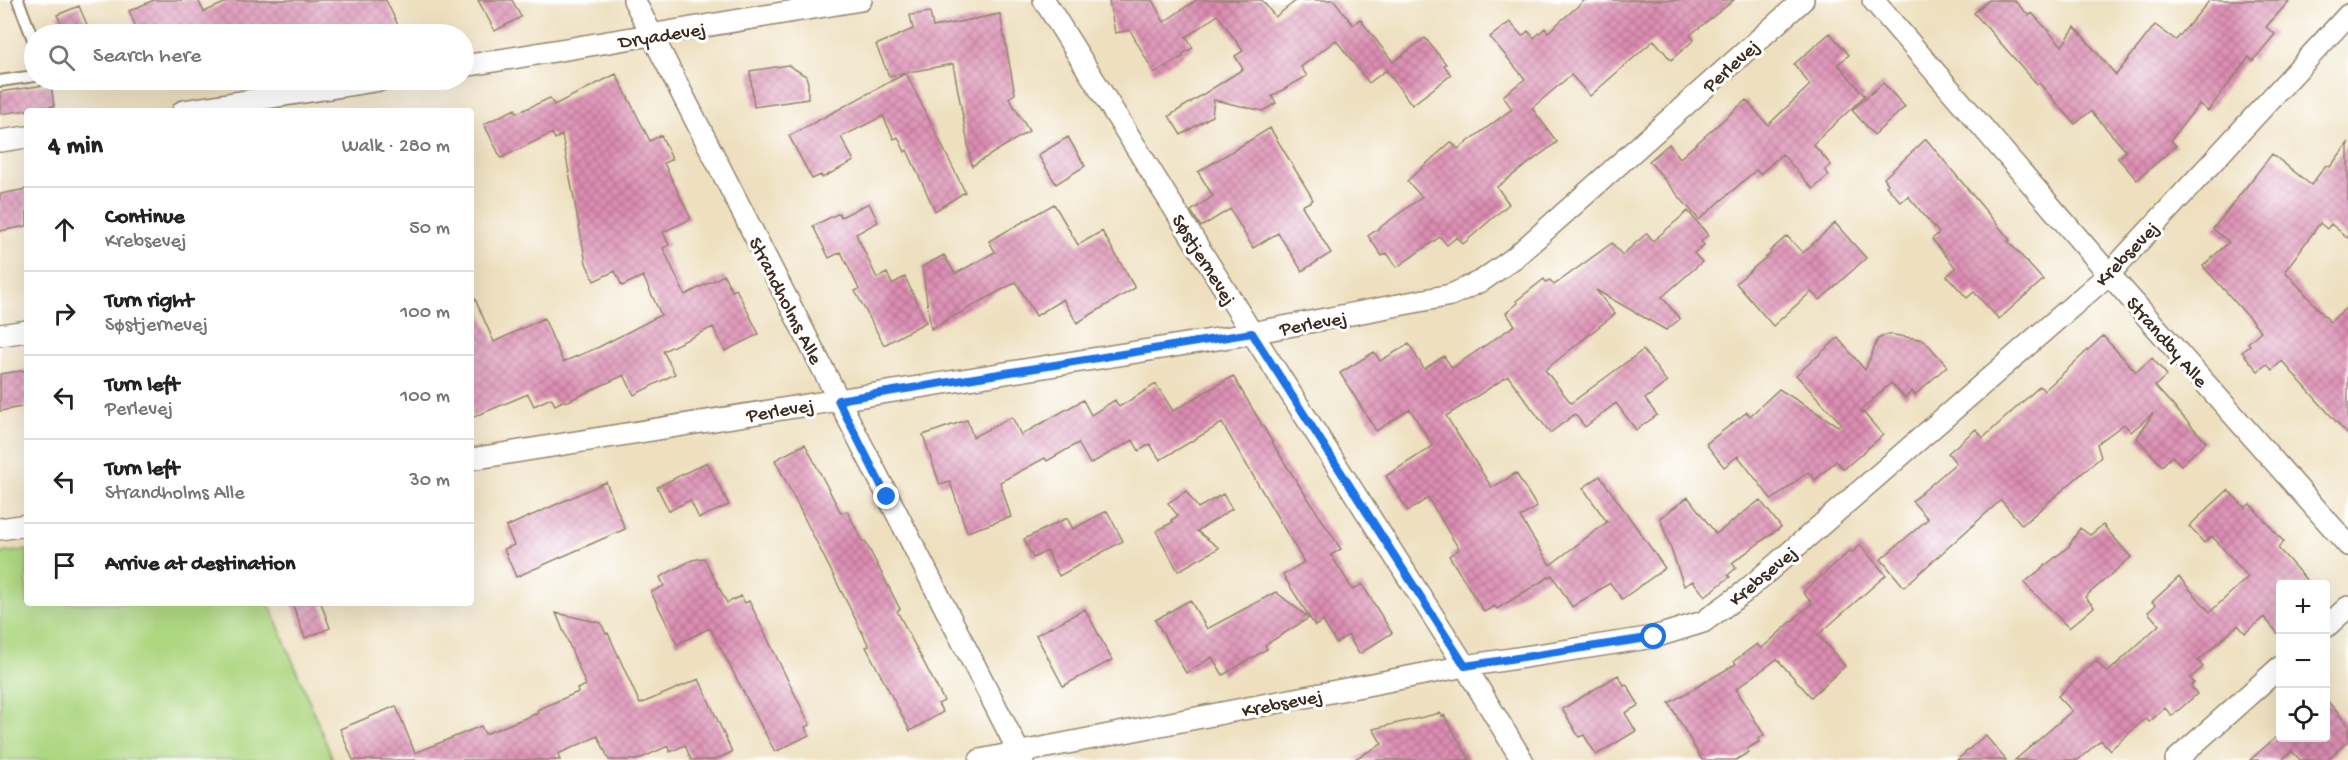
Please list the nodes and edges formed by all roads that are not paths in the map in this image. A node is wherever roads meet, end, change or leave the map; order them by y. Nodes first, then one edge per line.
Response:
1 (18, 0) edge
2 (634, 0) edge
3 (861, 0) edge
4 (1044, 0) edge
5 (1803, 0) edge
6 (1873, 0) edge
7 (2348, 15) edge
8 (27, 24) edge
9 (652, 36) junction
10 (474, 64) edge
11 (24, 77) edge
12 (0, 81) edge
13 (317, 90) edge
14 (202, 108) edge
15 (24, 137) edge
16 (0, 141) edge
17 (2109, 274) junction
18 (24, 331) edge
19 (1252, 333) junction
20 (0, 335) edge
21 (838, 400) junction
22 (474, 459) edge
23 (24, 525) edge
24 (0, 529) edge
25 (2348, 545) edge
26 (2348, 607) edge
27 (2330, 623) edge
28 (1465, 666) junction
29 (2276, 671) edge
30 (1021, 757) edge
31 (980, 760) edge
32 (1522, 760) edge
33 (2176, 760) edge

1 - 8 lane
2 - 9 street, Strandholms Alle
3 - 9 street, Dryadevej
4 - 19 street, Søstjernevej
5 - 19 street, Perlevej
6 - 17 street, Strandby Alle
7 - 17 street, Krebsevej
9 - 10 street, Dryadevej
9 - 21 street, Strandholms Alle
11 - 12 lane
13 - 14 street
15 - 16 street
17 - 25 street, Strandby Alle
17 - 28 street, Krebsevej
18 - 20 street
19 - 21 street, Perlevej
19 - 28 street, Søstjernevej
21 - 22 street, Perlevej
21 - 30 street, Strandholms Alle
23 - 24 street
26 - 27 street
28 - 30 street, Krebsevej
28 - 32 street, Søstjernevej
29 - 33 street
30 - 31 street, Krebsevej

